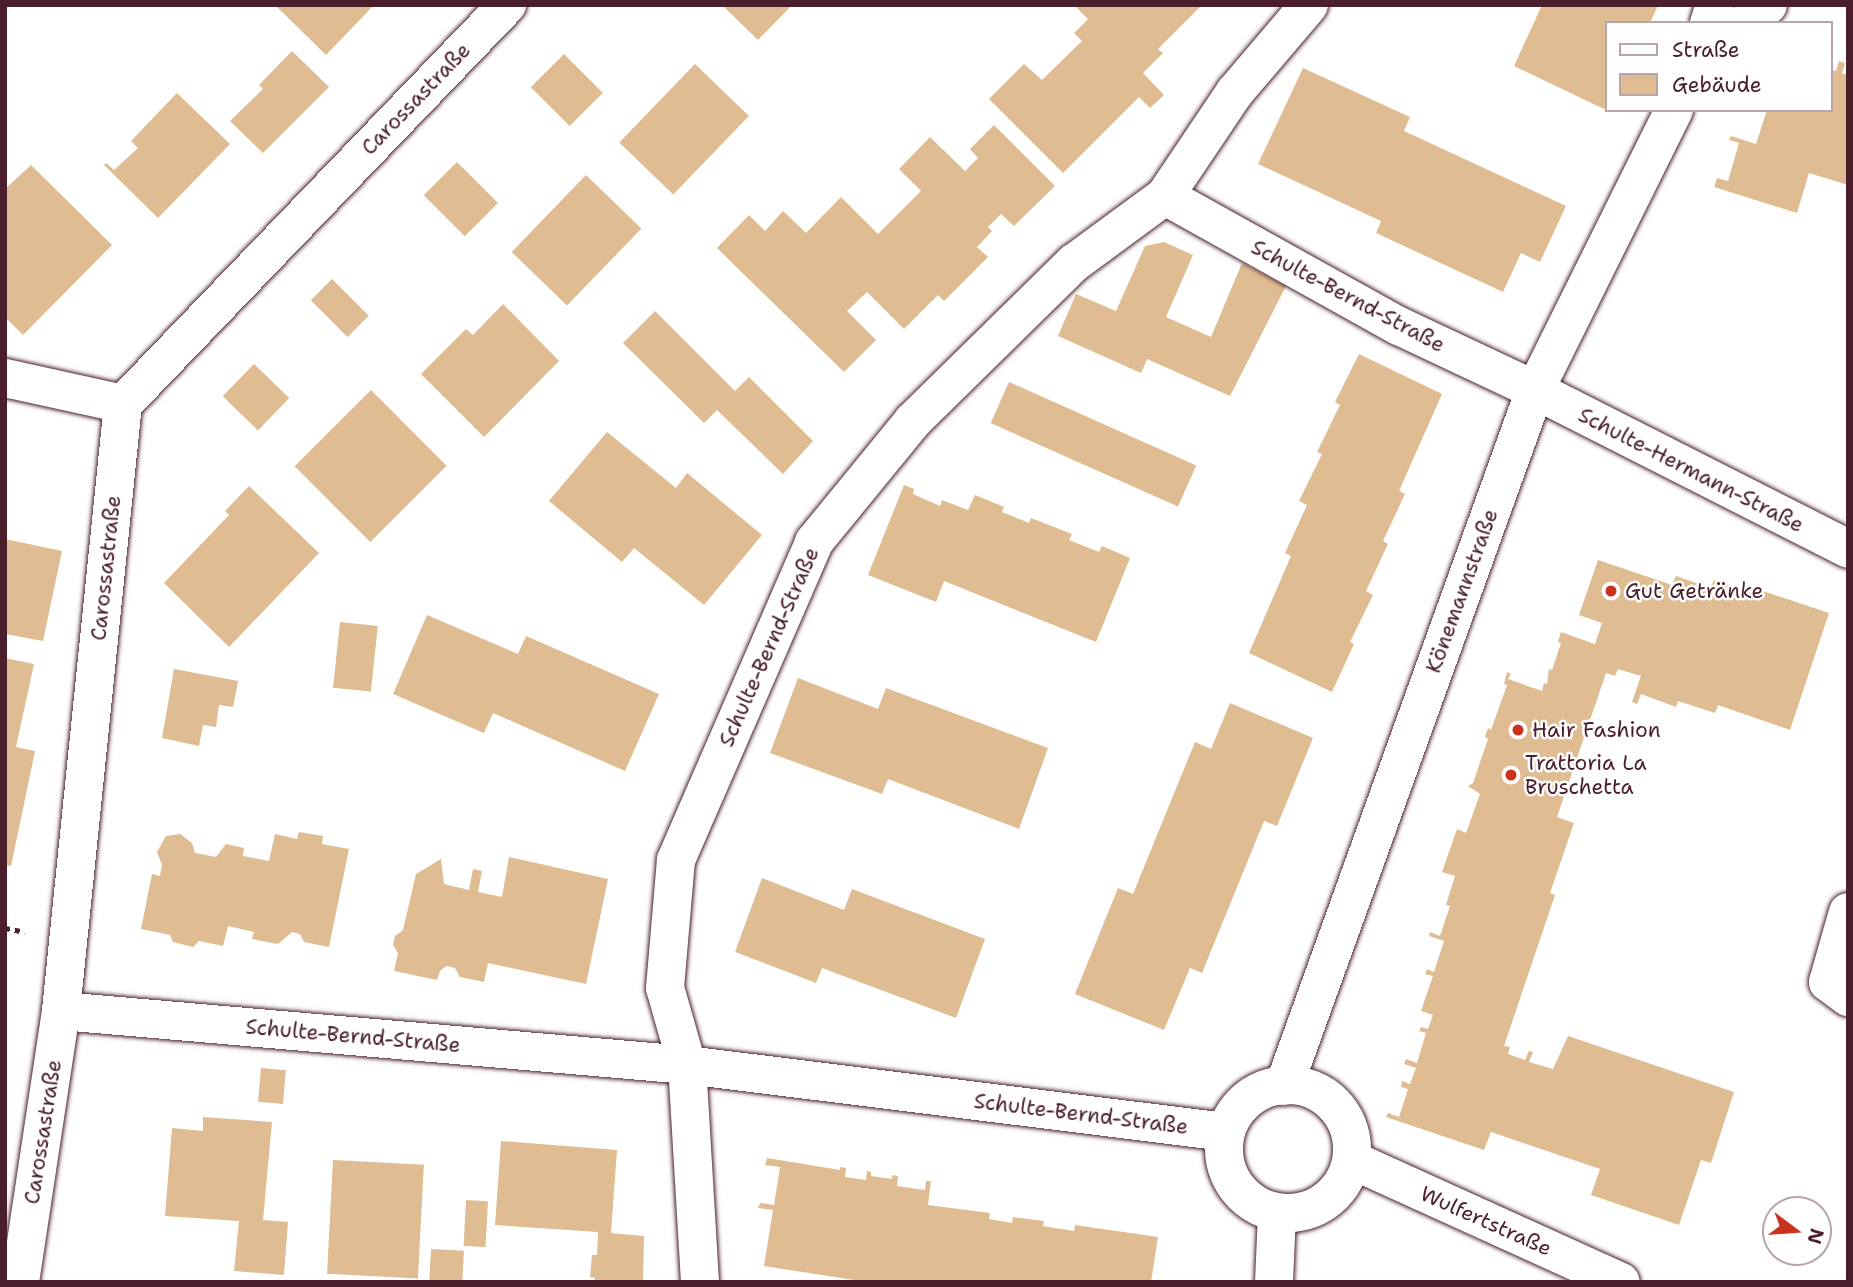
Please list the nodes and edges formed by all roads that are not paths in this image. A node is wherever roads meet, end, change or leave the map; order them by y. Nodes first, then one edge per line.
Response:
1 (507, 5) edge
2 (1309, 5) edge
3 (1768, 5) edge
4 (1748, 21) edge
5 (1673, 112) edge
6 (1165, 196) junction
7 (5, 378) edge
8 (1535, 390) junction
9 (122, 404) junction
10 (1848, 550) edge
11 (1848, 912) edge
12 (1848, 997) edge
13 (61, 1011) junction
14 (687, 1065) junction
15 (1284, 1086) junction
16 (1226, 1132) junction
17 (1352, 1160) junction
18 (1277, 1213) junction
19 (20, 1282) edge
20 (700, 1282) edge
21 (1275, 1282) edge
22 (1621, 1282) edge

1 - 9 street, Carossastraße
2 - 6 street, Schulte-Bernd-Straße
3 - 4 street
5 - 8 street, Könemannstraße
6 - 8 street, Schulte-Bernd-Straße
6 - 14 street, Schulte-Bernd-Straße
7 - 9 street
8 - 10 street, Schulte-Hermann-Straße
8 - 15 street, Könemannstraße
9 - 13 street, Carossastraße
11 - 12 street
13 - 14 street, Schulte-Bernd-Straße
13 - 19 street, Carossastraße
14 - 16 street, Schulte-Bernd-Straße
14 - 20 street, Schulte-Bernd-Straße
15 - 16 street
15 - 17 street
16 - 18 street
17 - 18 street
17 - 22 street, Wulfertstraße
18 - 21 street

